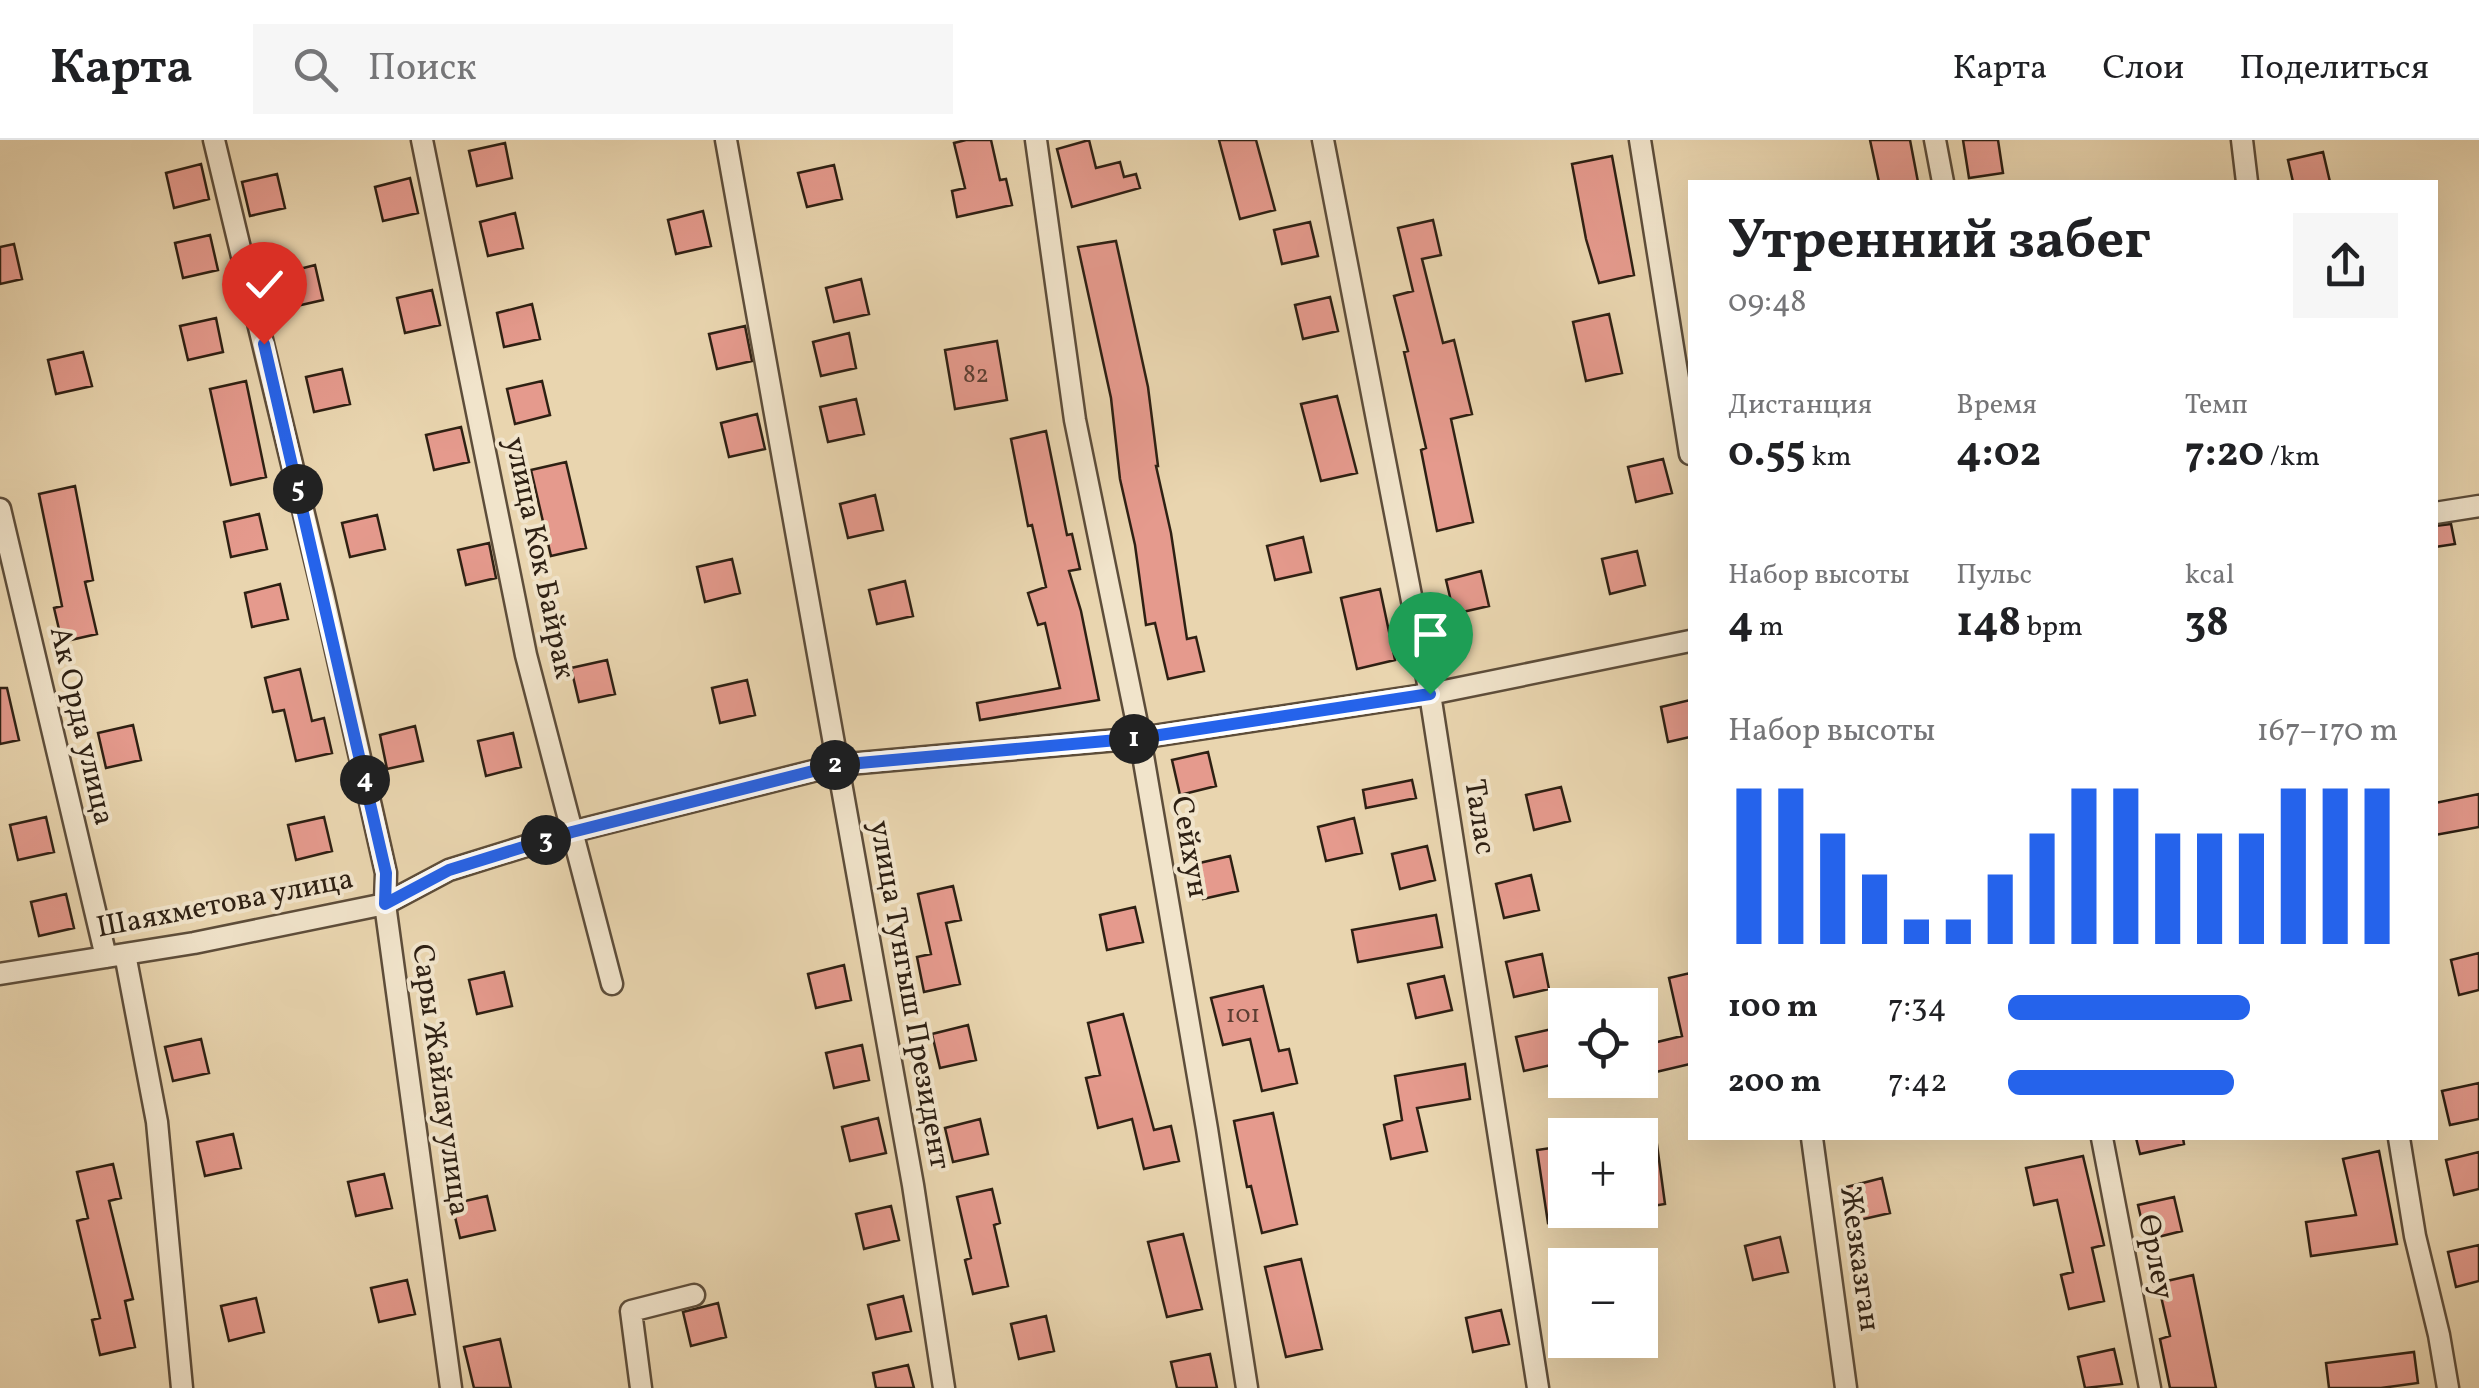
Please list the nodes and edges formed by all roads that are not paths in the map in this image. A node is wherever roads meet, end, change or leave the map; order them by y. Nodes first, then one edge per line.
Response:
1 (214, 140) edge
2 (422, 140) edge
3 (726, 140) edge
4 (1036, 140) edge
5 (1323, 140) edge
6 (1640, 140) edge
7 (1936, 140) edge
8 (2242, 140) edge
9 (1943, 180) edge
10 (2247, 180) edge
11 (1688, 441) edge
12 (2479, 506) edge
13 (0, 509) edge
14 (2438, 513) edge
15 (1688, 640) edge
16 (1430, 694) junction
17 (1140, 738) junction
18 (837, 765) junction
19 (572, 832) junction
20 (385, 904) junction
21 (116, 956) junction
22 (0, 974) edge
23 (612, 984) dead end
24 (1812, 1140) edge
25 (2102, 1140) edge
26 (2398, 1140) edge
27 (694, 1295) dead end
28 (182, 1388) edge
29 (451, 1388) edge
30 (641, 1388) edge
31 (944, 1388) edge
32 (1247, 1388) edge
33 (1538, 1388) edge
34 (1846, 1388) edge
35 (2150, 1388) edge
36 (2448, 1388) edge

1 - 20 street, Сары Жайлау улица
2 - 19 street, улица Кок Байрак
3 - 18 street, улица Тунгыш Президент
4 - 17 street, Сейхун
5 - 16 street, Талас
6 - 11 street
7 - 9 street
8 - 10 street
12 - 14 street
13 - 21 street, Ак Орда улица
15 - 16 street, Шаяхметова улица
16 - 17 street, Шаяхметова улица
16 - 33 street, Талас
17 - 18 street, Шаяхметова улица
17 - 32 street, Сейхун
18 - 19 street, Шаяхметова улица
18 - 31 street, улица Тунгыш Президент
19 - 20 street, Шаяхметова улица
19 - 23 street, улица Кок Байрак
20 - 21 street, Шаяхметова улица
20 - 29 street, Сары Жайлау улица
21 - 22 street, Шаяхметова улица
21 - 28 street, Ак Орда улица
24 - 34 street, Жезказган
25 - 35 street, Өрлеу
26 - 36 street
27 - 30 street

